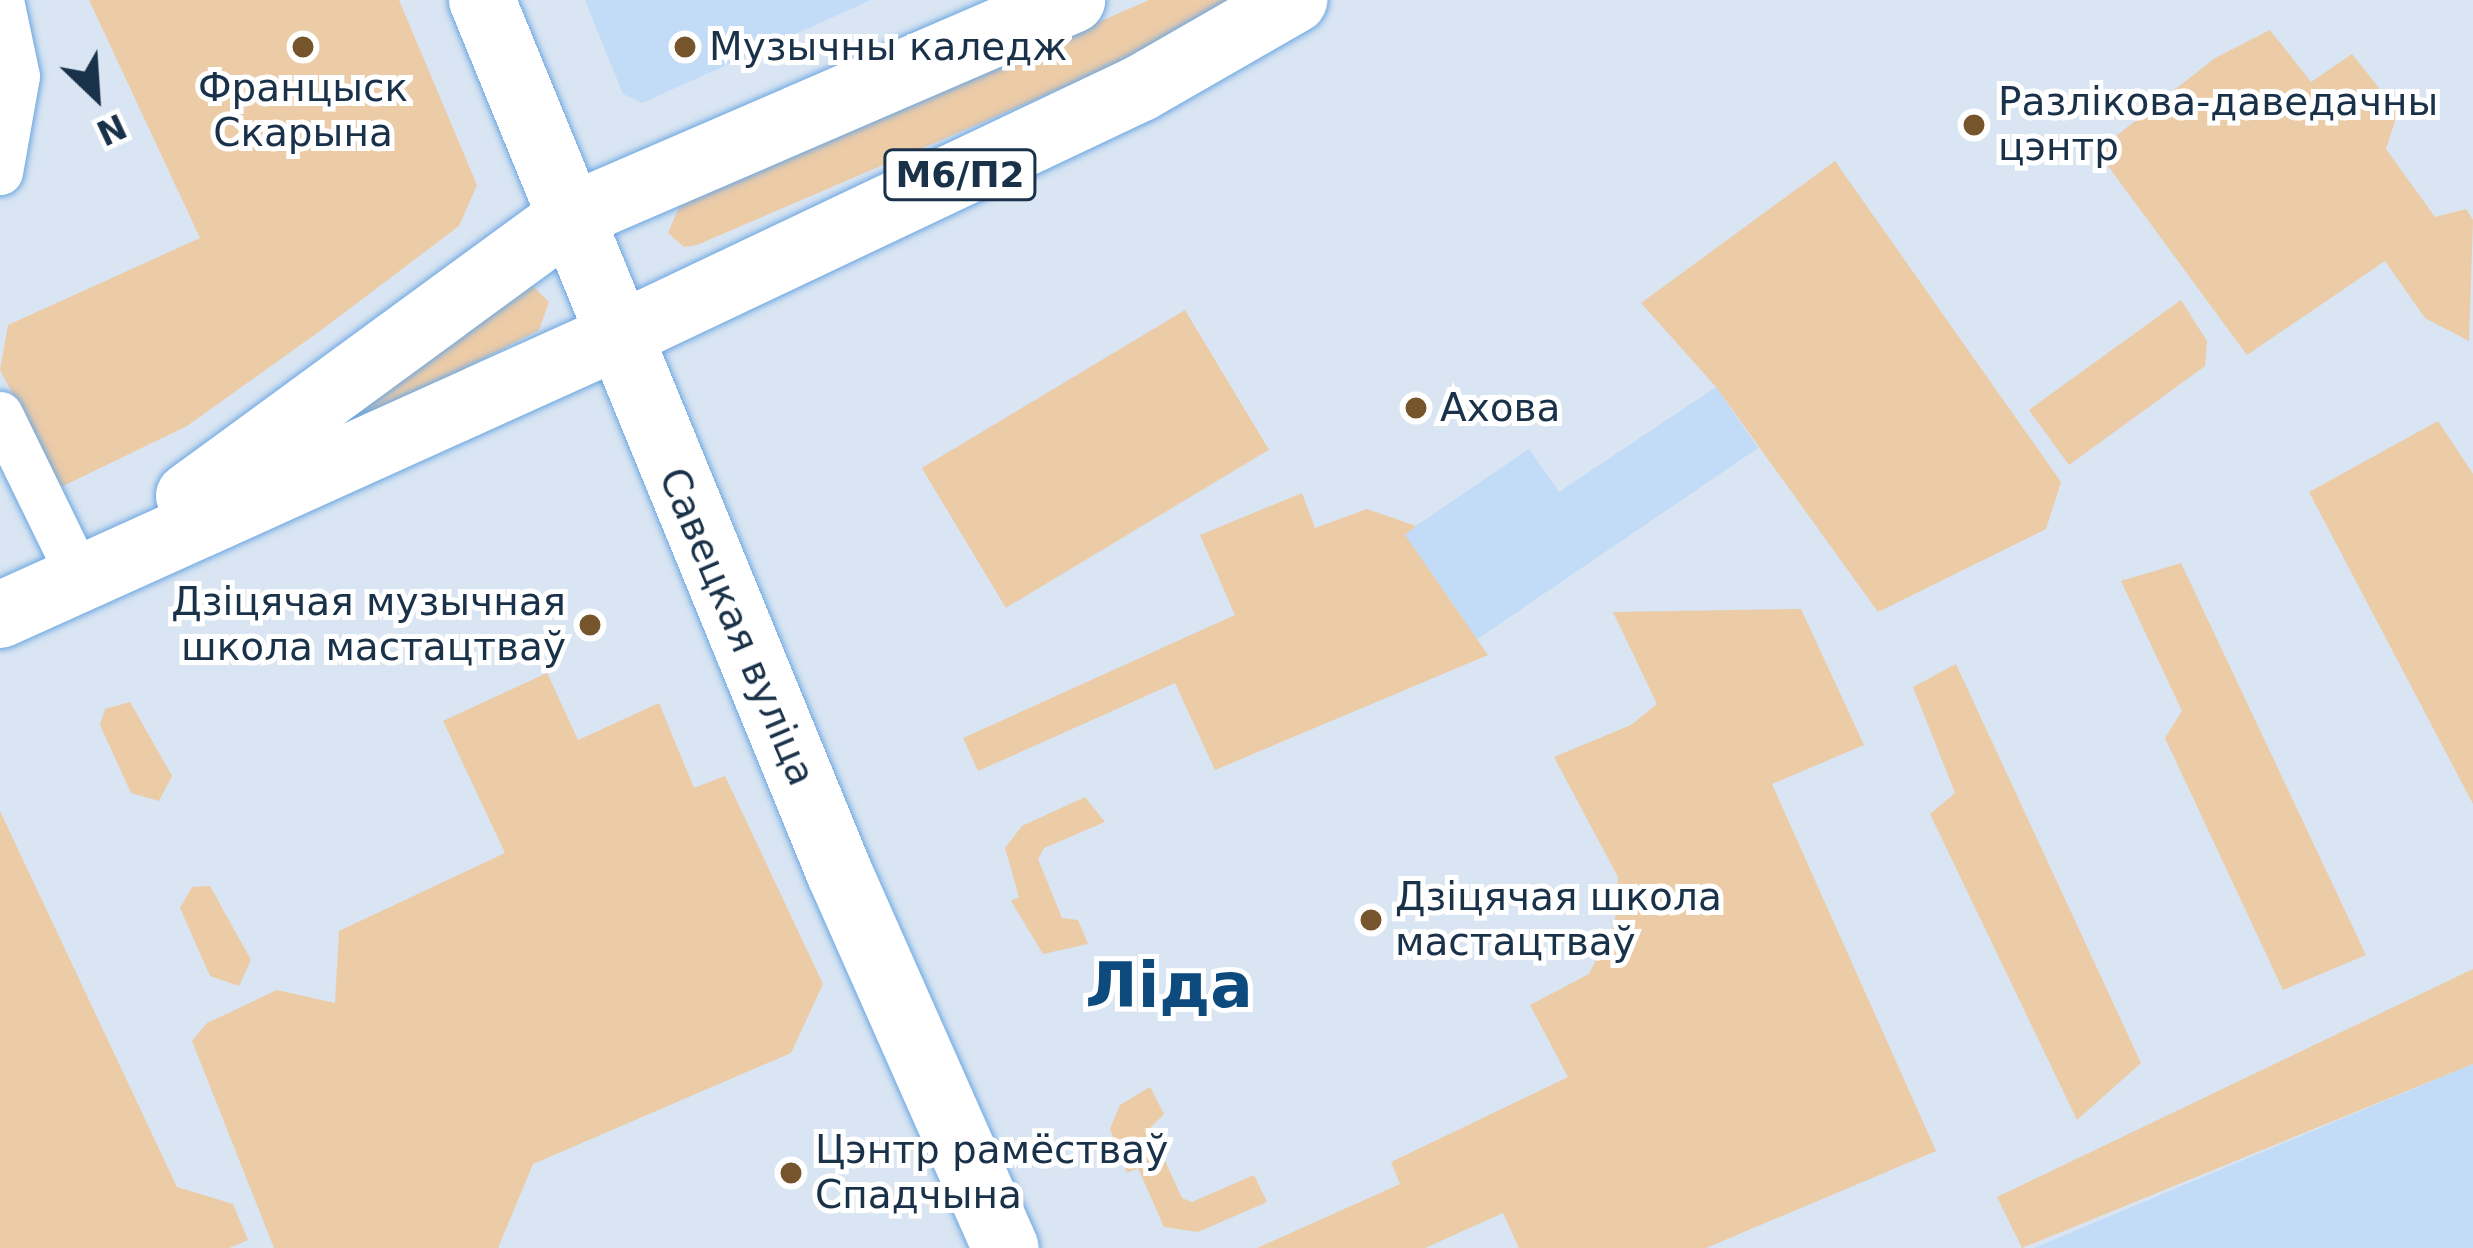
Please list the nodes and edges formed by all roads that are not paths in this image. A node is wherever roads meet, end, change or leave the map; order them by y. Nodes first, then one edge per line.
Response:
1 (2, 0) edge
2 (482, 0) edge
3 (1072, 0) edge
4 (1294, 0) edge
5 (0, 172) edge
6 (572, 216) junction
7 (618, 336) junction
8 (0, 414) edge
9 (79, 576) junction
10 (0, 615) edge
11 (1006, 1248) edge

1 - 5 street
2 - 6 main road, Савецкая вуліца
3 - 6 main road, М6/П2
4 - 7 main road, М6/П2
6 - 7 main road, Савецкая вуліца
6 - 9 main road
7 - 9 main road
7 - 11 main road, Савецкая вуліца
8 - 9 street
9 - 10 main road

